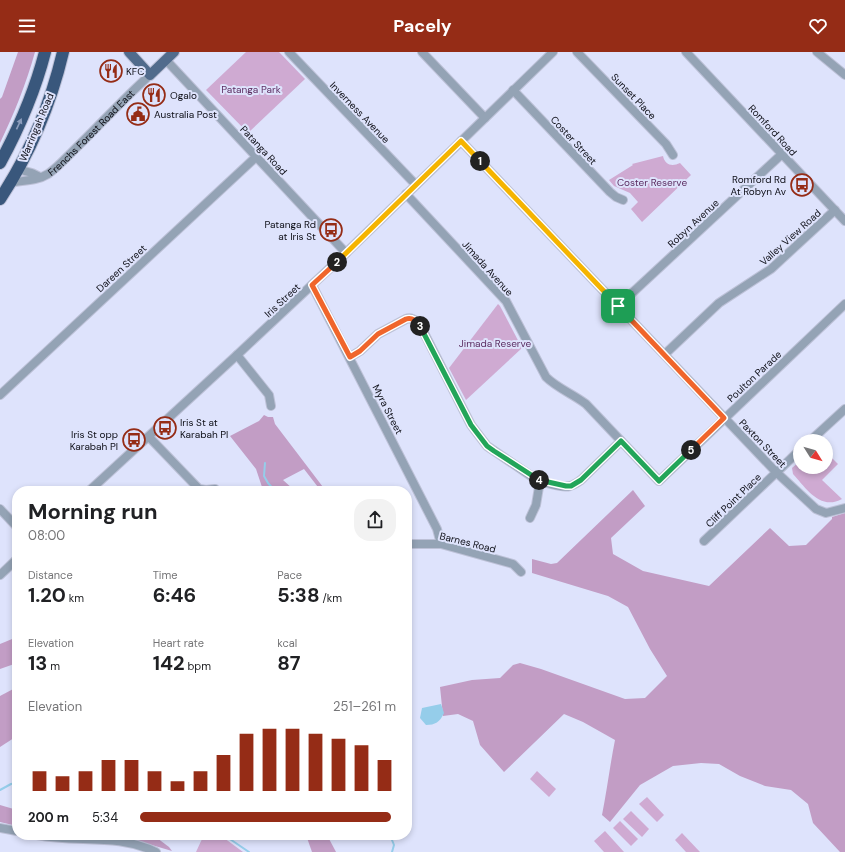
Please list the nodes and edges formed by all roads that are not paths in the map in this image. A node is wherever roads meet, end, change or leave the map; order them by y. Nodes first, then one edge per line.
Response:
1 (45, 52) edge
2 (64, 52) edge
3 (129, 52) edge
4 (174, 52) edge
5 (289, 52) edge
6 (422, 52) edge
7 (553, 52) edge
8 (577, 52) edge
9 (686, 52) edge
10 (817, 52) edge
11 (166, 60) junction
12 (150, 75) junction
13 (845, 75) edge
14 (513, 90) junction
15 (485, 118) junction
16 (461, 141) junction
17 (782, 154) junction
18 (673, 156) dead end
19 (256, 157) junction
20 (0, 163) edge
21 (17, 169) junction
22 (40, 178) junction
23 (9, 183) junction
24 (416, 185) junction
25 (406, 194) junction
26 (0, 199) edge
27 (623, 200) dead end
28 (835, 210) junction
29 (845, 221) edge
30 (346, 254) junction
31 (312, 285) junction
32 (845, 304) edge
33 (618, 306) junction
34 (665, 354) junction
35 (238, 355) junction
36 (350, 357) junction
37 (0, 395) edge
38 (271, 406) dead end
39 (845, 409) edge
40 (724, 418) junction
41 (818, 434) edge
42 (149, 436) junction
43 (621, 441) junction
44 (793, 456) edge
45 (776, 472) junction
46 (540, 481) junction
47 (659, 481) joint
48 (94, 486) edge
49 (195, 486) edge
50 (845, 508) edge
51 (0, 509) edge
52 (530, 518) dead end
53 (12, 522) edge
54 (704, 541) dead end
55 (412, 544) edge
56 (441, 544) junction
57 (12, 564) edge
58 (522, 572) dead end
59 (0, 575) edge
60 (0, 828) edge
61 (12, 830) edge
62 (118, 840) edge
63 (156, 852) edge

20 -> 1 highway, Warringah Road
2 - 21 highway, Warringah Road
3 - 12 main road
4 - 11 main road, Frenchs Forest Road East
5 - 24 street, Inverness Avenue
6 - 15 street
7 - 14 street, Iris Street
8 - 18 street, Sunset Place
9 - 17 street, Romford Road
10 - 13 street
11 - 12 main road, Frenchs Forest Road East
11 - 19 street, Patanga Road
12 - 22 street, Frenchs Forest Road East
14 - 15 street, Iris Street
14 - 27 street, Coster Street
15 - 16 street, Iris Street
16 - 24 street, Iris Street
16 - 33 street, Paxton Street
17 - 28 street, Romford Road
17 - 33 street, Robyn Avenue
19 - 30 street, Patanga Road
19 - 37 street, Dareen Street
21 - 22 street, Frenchs Forest Road East
21 - 23 highway, Warringah Road
22 - 23 street, Frenchs Forest Road East
23 - 26 highway, Warringah Road
24 - 25 street, Iris Street
25 - 30 street, Iris Street
25 - 43 street, Jimada Avenue
28 - 29 street, Romford Road
28 - 34 street, Valley View Road
30 - 31 street, Iris Street
31 - 35 street, Iris Street
31 - 36 street, Myra Street
32 - 40 street, Poulton Parade
33 - 34 street, Paxton Street
34 - 40 street, Paxton Street
35 - 38 street
35 - 42 street, Iris Street
36 - 46 street
36 - 56 street, Myra Street
39 - 41 street
40 - 45 street, Paxton Street
40 - 47 street, Poulton Parade
42 - 48 street, Iris Street
42 - 49 street
43 - 46 street
43 - 47 street, Jimada Avenue
44 - 45 street, Cliff Point Place
45 - 50 street, Paxton Street
45 - 54 street, Cliff Point Place
46 - 52 street
51 - 53 street
55 - 56 street, Barnes Road
56 - 58 street, Barnes Road
57 - 59 street
60 - 61 street
62 - 63 street

